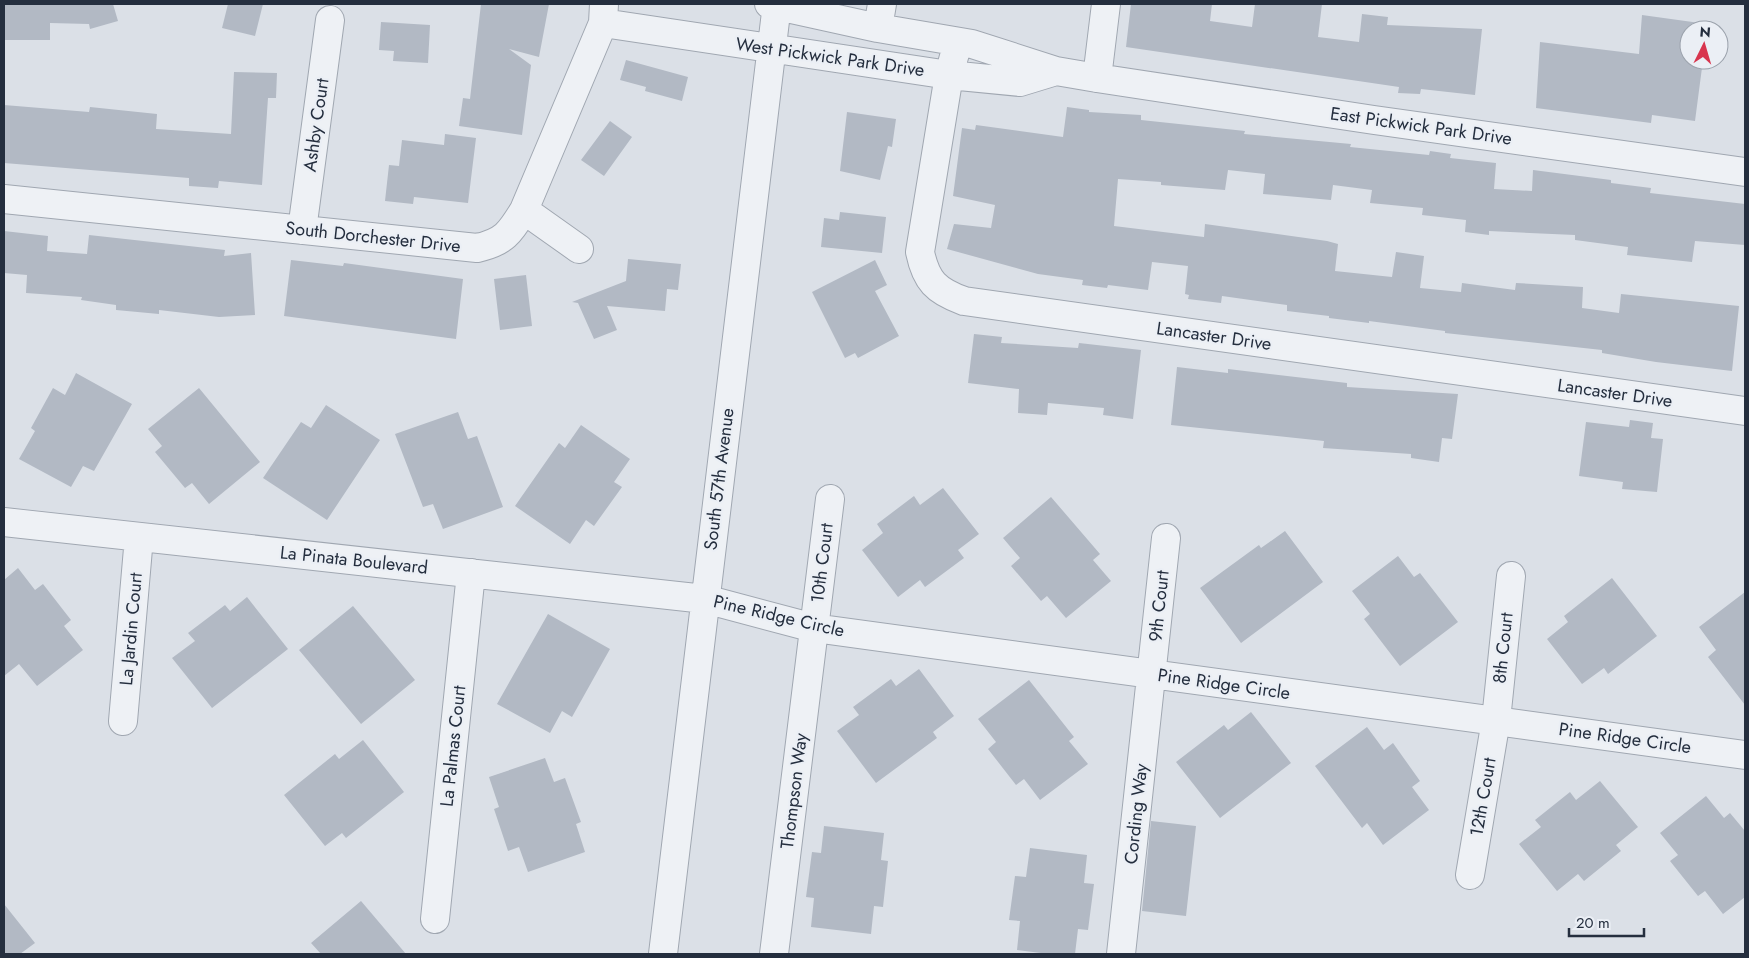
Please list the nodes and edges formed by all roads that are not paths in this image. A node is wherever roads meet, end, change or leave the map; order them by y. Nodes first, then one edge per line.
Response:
1 (769, 4) edge
2 (777, 4) edge
3 (1106, 4) edge
4 (604, 13) edge
5 (880, 16) edge
6 (330, 20) dead end
7 (958, 42) junction
8 (771, 49) junction
9 (1056, 71) junction
10 (949, 75) junction
11 (1097, 78) junction
12 (1745, 172) edge
13 (4, 199) edge
14 (524, 210) junction
15 (302, 230) junction
16 (579, 250) dead end
17 (1745, 411) edge
18 (830, 499) dead end
19 (4, 522) edge
20 (139, 537) junction
21 (1166, 538) dead end
22 (471, 573) junction
23 (1511, 576) dead end
24 (705, 599) junction
25 (814, 628) junction
26 (1151, 674) junction
27 (1496, 720) junction
28 (124, 721) dead end
29 (1745, 755) edge
30 (1470, 875) dead end
31 (435, 919) dead end
32 (663, 954) edge
33 (774, 954) edge
34 (1121, 954) edge

1 - 2 street, West Pickwick Park Drive
2 - 5 street, West Pickwick Park Drive
2 - 8 street, South 57th Avenue
3 - 11 street
4 - 8 street, West Pickwick Park Drive
4 - 14 street, South Dorchester Drive
5 - 7 street, West Pickwick Park Drive
6 - 15 street, Ashby Court
7 - 9 street, West Pickwick Park Drive
7 - 10 street, Lancaster Drive
8 - 10 street, West Pickwick Park Drive
8 - 24 street, South 57th Avenue
9 - 10 street, West Pickwick Park Drive
9 - 11 street, West Pickwick Park Drive
10 - 17 street, Lancaster Drive
11 - 12 street, East Pickwick Park Drive
13 - 15 street, South Dorchester Drive
14 - 15 street, South Dorchester Drive
14 - 16 street
18 - 25 street, 10th Court
19 - 20 street, La Pinata Boulevard
20 - 22 street, La Pinata Boulevard
20 - 28 street, La Jardin Court
21 - 26 street, 9th Court
22 - 24 street, La Pinata Boulevard
22 - 31 street, La Palmas Court
23 - 27 street, 8th Court
24 - 25 street, Pine Ridge Circle
24 - 32 street, South 57th Avenue
25 - 26 street, Pine Ridge Circle
25 - 33 street, Thompson Way
26 - 27 street, Pine Ridge Circle
26 - 34 street, Cording Way
27 - 29 street, Pine Ridge Circle
27 - 30 street, 12th Court

